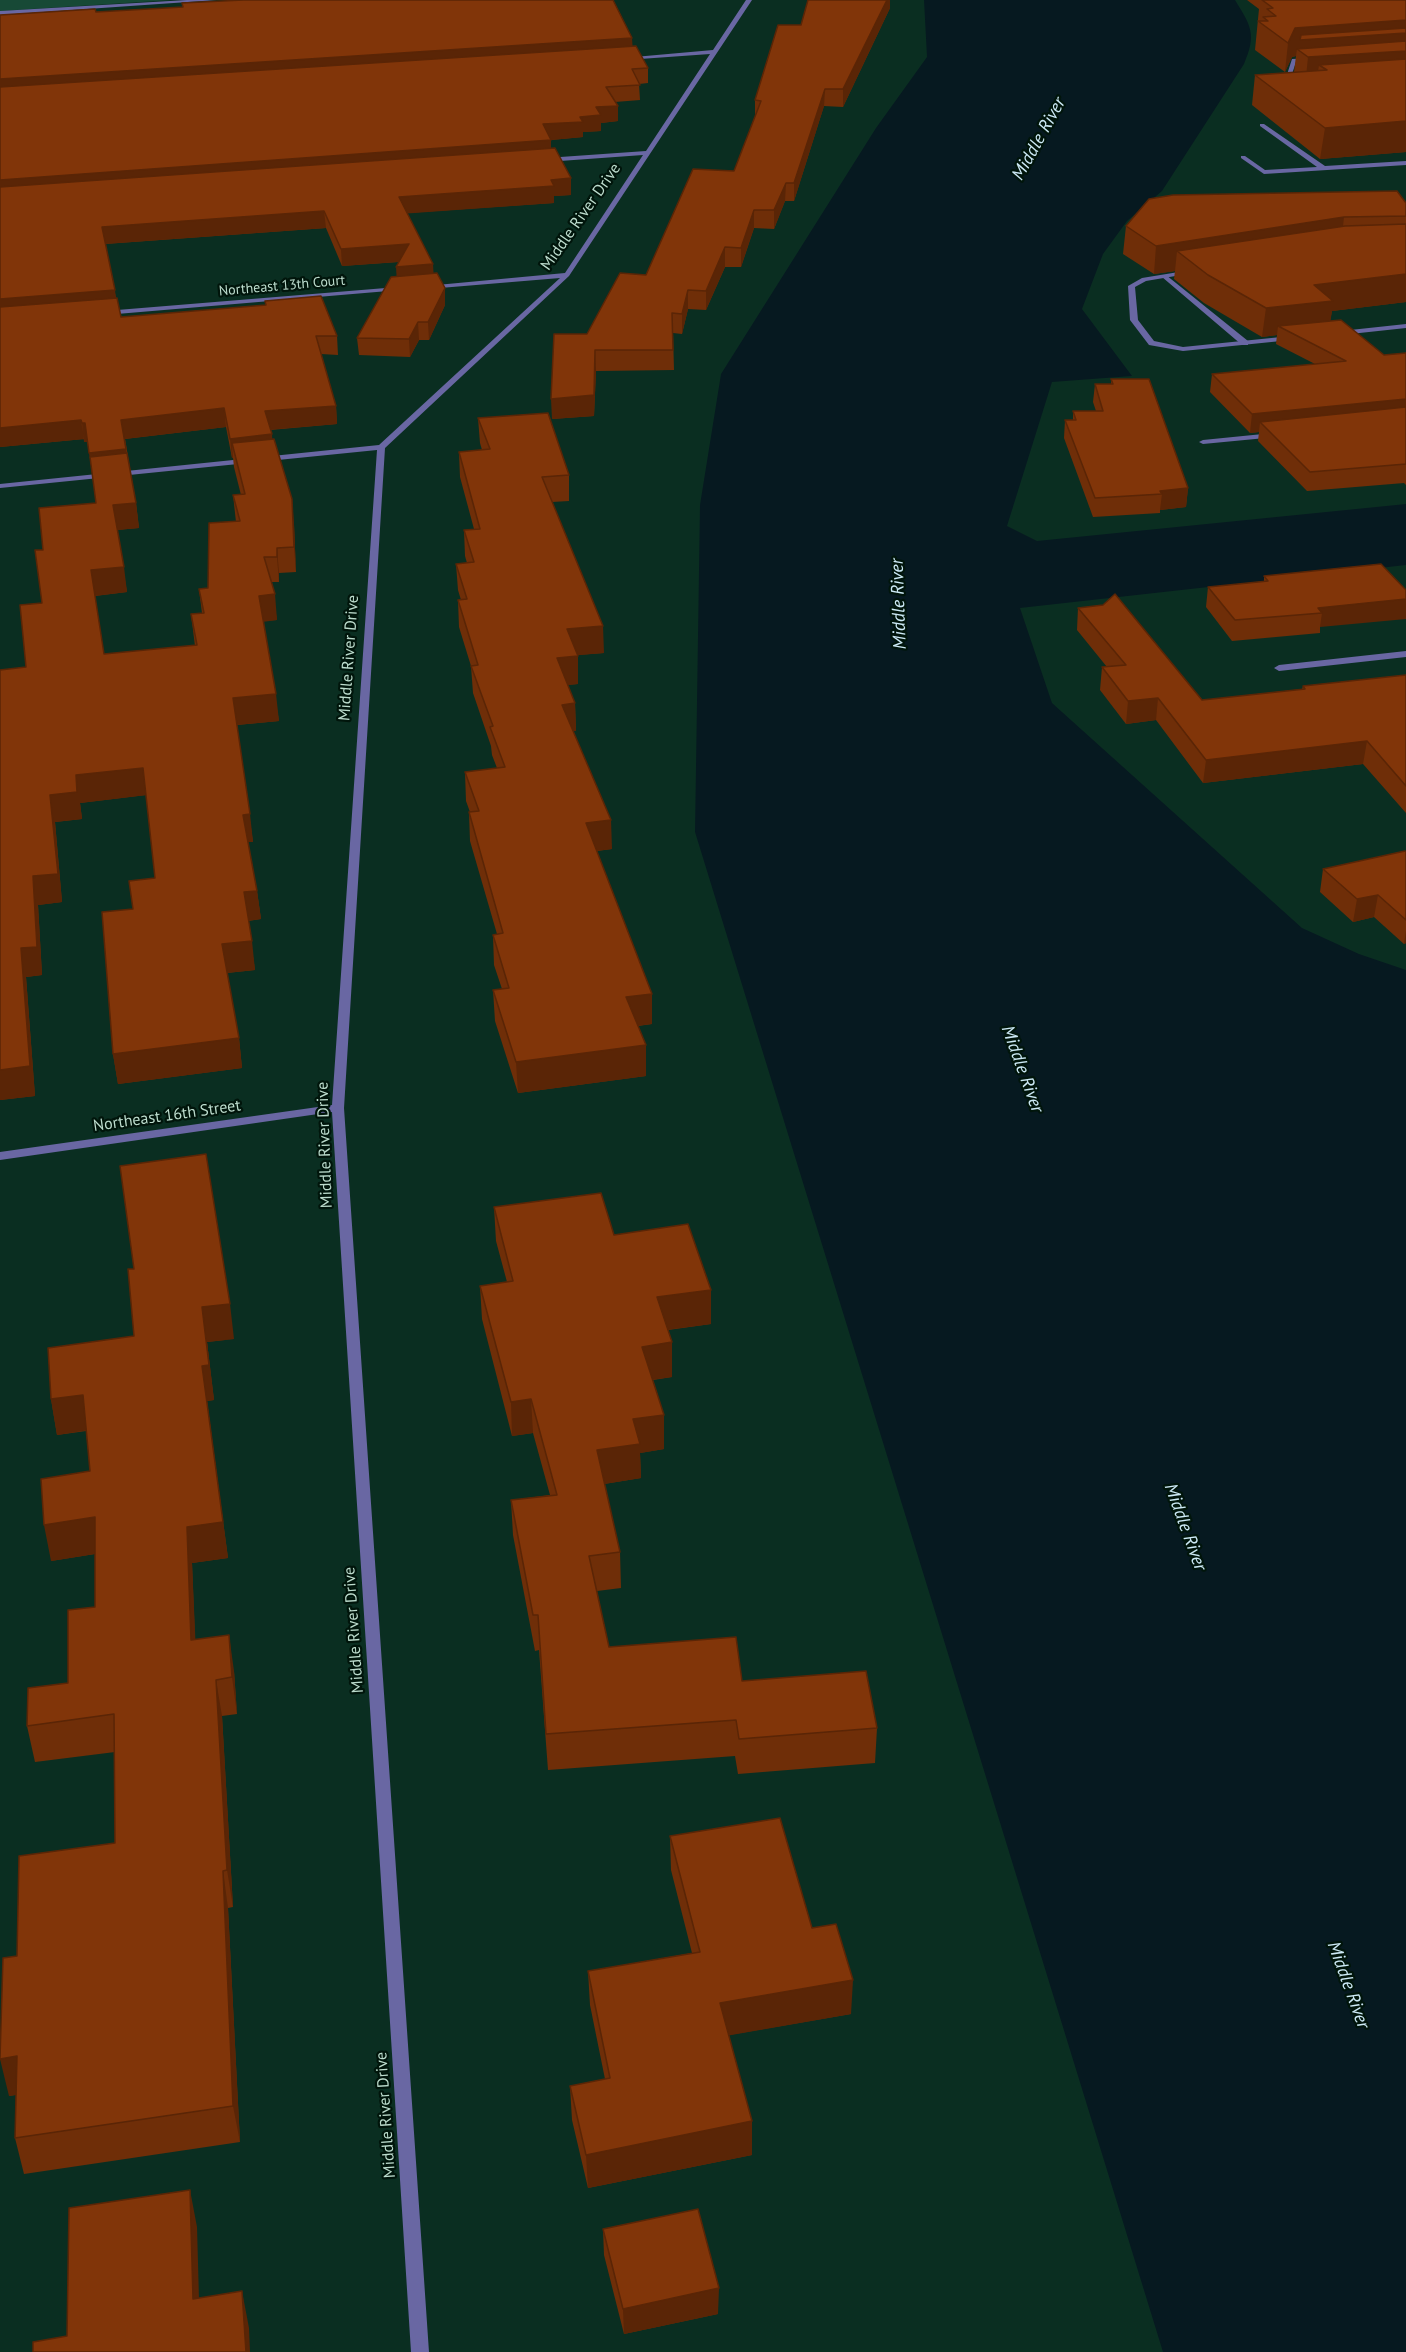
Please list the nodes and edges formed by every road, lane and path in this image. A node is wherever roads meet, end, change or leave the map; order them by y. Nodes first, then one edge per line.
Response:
1 (214, 0) edge
2 (749, 0) edge
3 (0, 13) edge
4 (715, 52) junction
5 (620, 58) edge
6 (1316, 58) edge
7 (1289, 74) junction
8 (1301, 74) edge
9 (1294, 90) edge
10 (1262, 125) dead end
11 (647, 153) junction
12 (1242, 157) dead end
13 (542, 161) edge
14 (1406, 163) edge
15 (1323, 168) junction
16 (1200, 271) edge
17 (567, 275) junction
18 (1164, 276) junction
19 (413, 288) edge
20 (402, 289) edge
21 (94, 314) edge
22 (1406, 327) edge
23 (1337, 333) edge
24 (1302, 337) edge
25 (1245, 343) junction
26 (1287, 433) edge
27 (1203, 442) dead end
28 (381, 447) junction
29 (0, 486) edge
30 (1406, 654) edge
31 (1279, 668) dead end
32 (338, 1108) junction
33 (0, 1156) edge
34 (420, 2352) edge

1 - 3 street
2 - 4 street, Middle River Drive
4 - 5 street
4 - 11 street, Middle River Drive
6 - 7 street
7 - 8 street
7 - 9 street
10 - 15 street
11 - 13 street
11 - 17 street, Middle River Drive
12 - 15 street
14 - 15 street
16 - 18 street
17 - 19 street
17 - 28 street, Middle River Drive
18 - 25 street
18 - 25 street
20 - 21 street, Northeast 13th Court
22 - 23 street
24 - 25 street
26 - 27 street
28 - 29 street
28 - 32 street, Middle River Drive
30 - 31 street
32 - 33 street, Northeast 16th Street
32 - 34 street, Middle River Drive

